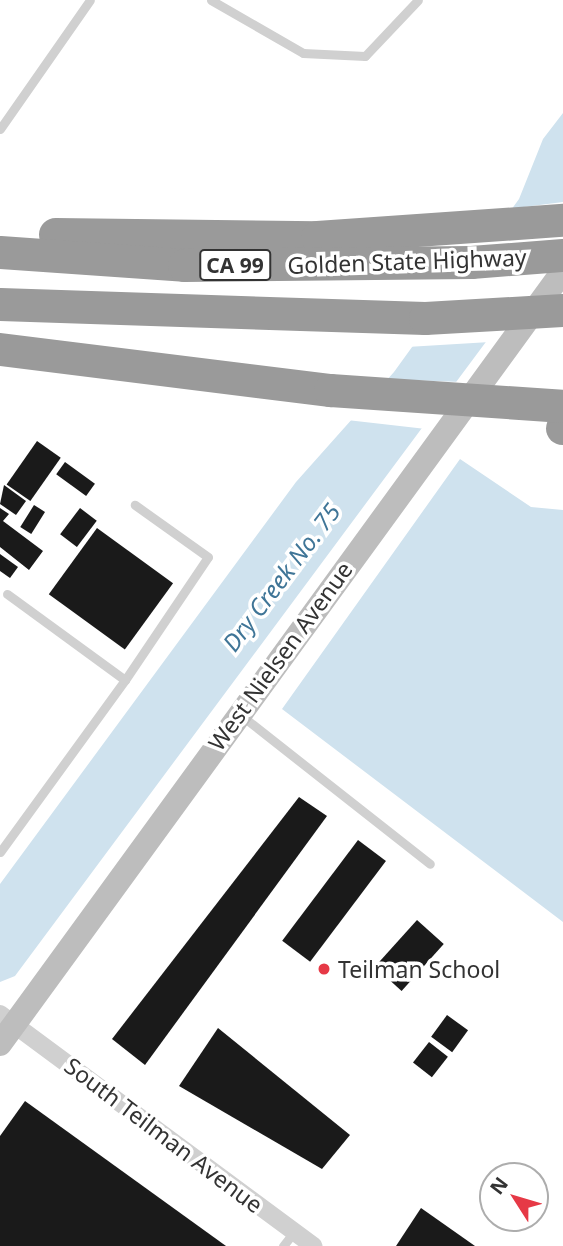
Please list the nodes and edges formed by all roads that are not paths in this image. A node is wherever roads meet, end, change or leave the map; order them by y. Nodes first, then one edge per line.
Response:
1 (90, 0) edge
2 (211, 0) edge
3 (418, 0) edge
4 (0, 129) edge
5 (563, 220) edge
6 (0, 233) edge
7 (0, 252) edge
8 (563, 255) edge
9 (563, 271) edge
10 (0, 304) edge
11 (563, 310) edge
12 (0, 349) edge
13 (563, 421) edge
14 (135, 505) dead end
15 (7, 594) dead end
16 (125, 680) junction
17 (238, 713) junction
18 (0, 852) edge
19 (430, 864) dead end
20 (7, 1019) edge
21 (0, 1044) edge
22 (288, 1239) edge
23 (313, 1246) edge

1 - 4 lane
2 - 3 lane
5 - 6 highway
7 - 8 highway, Golden State Highway / CA 99
9 - 17 street, West Nielsen Avenue
10 - 11 highway, CA 99, bridge
12 - 13 highway, bridge
14 - 16 lane
15 - 16 lane
16 - 18 lane
17 - 19 lane
17 - 20 street, West Nielsen Avenue
20 - 21 street, West Nielsen Avenue
20 - 22 street, South Teilman Avenue
22 - 23 street, South Teilman Avenue

